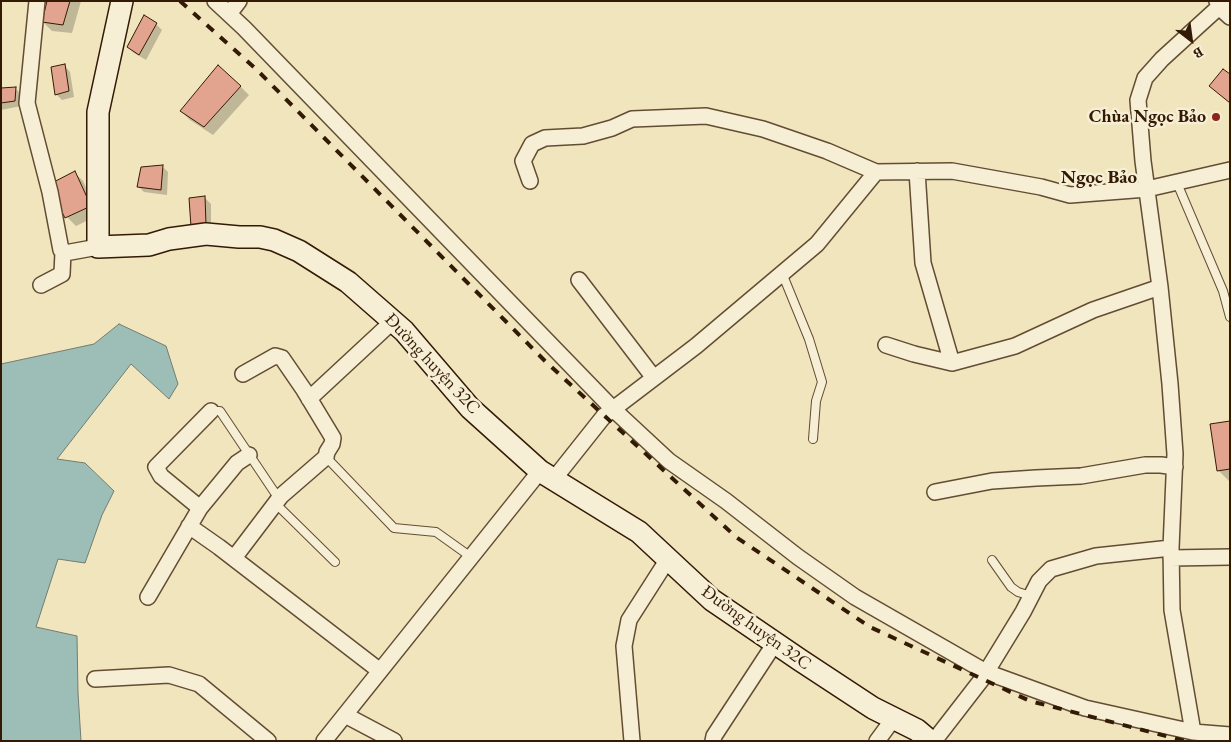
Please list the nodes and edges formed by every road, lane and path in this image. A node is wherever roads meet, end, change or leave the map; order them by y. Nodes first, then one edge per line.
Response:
1 (37, 1) edge
2 (122, 1) edge
3 (216, 1) edge
4 (239, 1) edge
5 (1224, 7) edge
6 (229, 14) junction
7 (1230, 170) edge
8 (876, 172) junction
9 (917, 172) junction
10 (530, 181) dead end
11 (1177, 183) junction
12 (1147, 189) junction
13 (98, 246) junction
14 (62, 252) junction
15 (782, 273) junction
16 (579, 280) dead end
17 (41, 285) dead end
18 (1160, 286) junction
19 (1230, 316) edge
20 (393, 320) junction
21 (886, 345) dead end
22 (952, 363) junction
23 (243, 374) dead end
24 (654, 378) junction
25 (308, 399) junction
26 (613, 409) junction
27 (211, 411) joint
28 (813, 439) dead end
29 (249, 454) junction
30 (326, 457) junction
31 (1174, 467) junction
32 (547, 475) junction
33 (935, 492) dead end
34 (277, 501) junction
35 (200, 508) junction
36 (189, 526) junction
37 (1171, 553) junction
38 (471, 557) junction
39 (1230, 557) edge
40 (234, 558) junction
41 (668, 559) junction
42 (992, 560) dead end
43 (335, 562) dead end
44 (1032, 596) junction
45 (148, 597) dead end
46 (775, 643) junction
47 (380, 671) junction
48 (986, 672) junction
49 (96, 680) dead end
50 (345, 715) junction
51 (894, 718) junction
52 (1193, 732) junction
53 (1230, 735) edge
54 (268, 741) edge
55 (324, 741) edge
56 (394, 741) edge
57 (632, 741) edge
58 (713, 741) edge
59 (877, 741) edge
60 (932, 741) edge

1 - 14 street
2 - 13 street
3 - 6 street
4 - 6 street
5 - 12 street
6 - 26 street
7 - 11 street
8 - 9 street
8 - 10 street
8 - 15 street
9 - 12 street
9 - 22 street
11 - 12 street
11 - 19 lane
12 - 18 street
13 - 14 street
13 - 20 street, Đường huyện 32C
14 - 17 street
15 - 24 street
15 - 28 lane
16 - 24 street
18 - 22 street
18 - 31 street
20 - 25 street
20 - 32 street, Đường huyện 32C
21 - 22 street
23 - 25 street
24 - 26 street
25 - 30 street
26 - 32 street
26 - 48 street
27 - 29 lane
27 - 35 street
29 - 34 lane
29 - 35 street
30 - 34 street
30 - 38 lane
31 - 33 street
31 - 37 street
32 - 38 street
32 - 41 street, Đường huyện 32C
34 - 40 street
34 - 43 lane
35 - 36 street
36 - 40 street
36 - 45 street
37 - 39 street
37 - 44 street
37 - 52 street
38 - 47 street
40 - 47 street
41 - 46 street, Đường huyện 32C
41 - 57 street
42 - 44 lane
44 - 48 street
46 - 51 street, Đường huyện 32C
46 - 58 street
47 - 50 street
48 - 52 street
48 - 60 street
49 - 54 street
50 - 55 street
50 - 56 street
51 - 59 street
51 - 60 street, Đường huyện 32C
52 - 53 street

